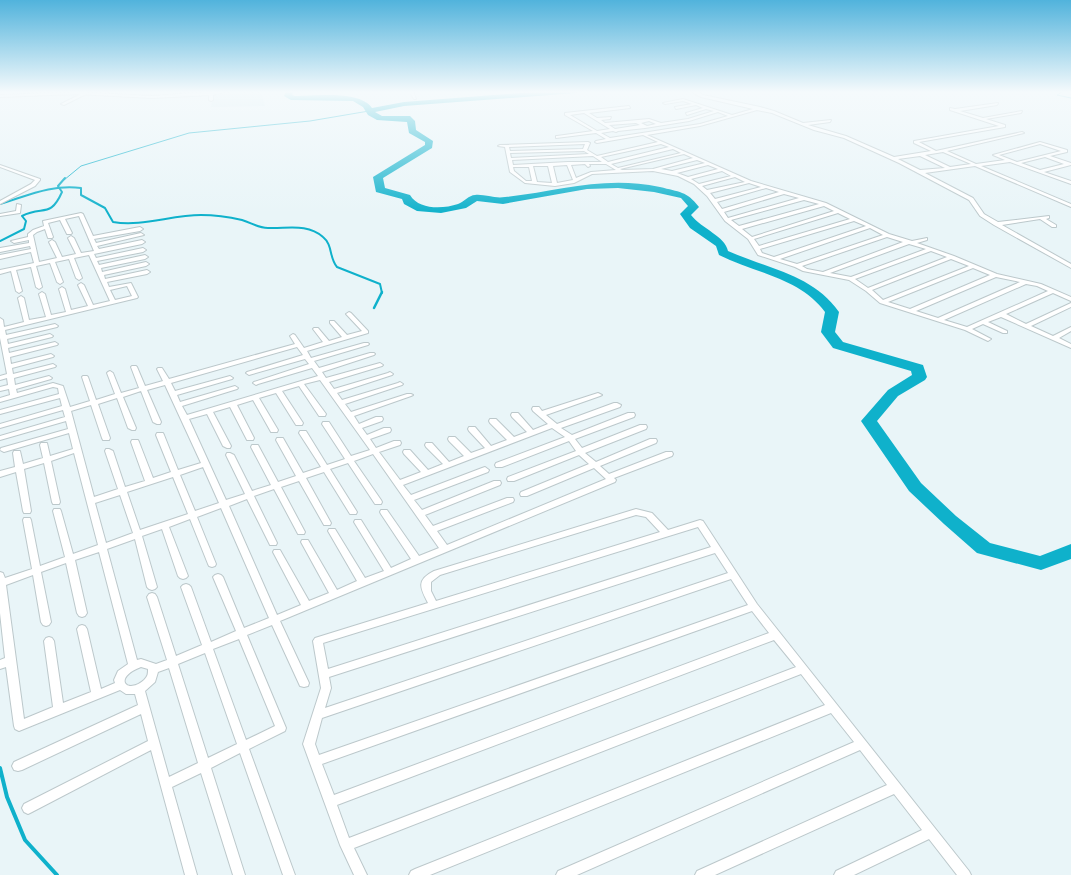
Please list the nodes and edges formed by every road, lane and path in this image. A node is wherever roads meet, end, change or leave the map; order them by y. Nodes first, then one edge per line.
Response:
1 (609, 132) edge
2 (657, 132) edge
3 (823, 132) edge
4 (972, 132) edge
5 (600, 133) junction
6 (1022, 133) dead end
7 (643, 134) junction
8 (557, 138) dead end
9 (610, 140) junction
10 (597, 142) dead end
11 (660, 143) junction
12 (500, 146) dead end
13 (507, 146) junction
14 (672, 148) junction
15 (585, 150) junction
16 (1066, 151) junction
17 (1071, 151) edge
18 (508, 152) junction
19 (935, 152) junction
20 (944, 152) junction
21 (684, 153) junction
22 (920, 154) junction
23 (595, 156) junction
24 (1045, 156) junction
25 (894, 158) junction
26 (509, 159) junction
27 (696, 159) junction
28 (1011, 161) junction
29 (586, 162) junction
30 (568, 163) junction
31 (608, 163) junction
32 (1017, 163) junction
33 (1070, 163) edge
34 (550, 164) junction
35 (708, 164) junction
36 (531, 165) junction
37 (510, 166) junction
38 (977, 166) junction
39 (0, 167) edge
40 (951, 169) junction
41 (620, 170) junction
42 (652, 170) junction
43 (721, 170) junction
44 (1042, 171) junction
45 (674, 172) junction
46 (919, 172) junction
47 (590, 173) junction
48 (735, 176) junction
49 (688, 178) junction
50 (575, 180) junction
51 (749, 182) junction
52 (535, 183) junction
53 (1071, 183) edge
54 (555, 184) junction
55 (699, 185) junction
56 (766, 187) junction
57 (706, 192) junction
58 (785, 192) junction
59 (804, 198) junction
60 (714, 201) junction
61 (0, 203) edge
62 (824, 204) junction
63 (19, 205) dead end
64 (1071, 206) edge
65 (721, 211) junction
66 (838, 211) junction
67 (2, 213) edge
68 (62, 218) junction
69 (854, 219) junction
70 (727, 220) junction
71 (996, 224) junction
72 (1054, 226) dead end
73 (47, 227) junction
74 (869, 227) junction
75 (739, 228) junction
76 (887, 235) junction
77 (91, 238) junction
78 (753, 238) junction
79 (925, 239) dead end
80 (14, 241) dead end
81 (142, 242) dead end
82 (909, 242) junction
83 (32, 244) junction
84 (94, 245) junction
85 (758, 248) junction
86 (931, 249) junction
87 (0, 250) edge
88 (94, 252) junction
89 (79, 255) junction
90 (0, 257) edge
91 (71, 257) junction
92 (952, 257) junction
93 (776, 258) junction
94 (60, 260) junction
95 (95, 260) junction
96 (52, 261) junction
97 (146, 264) dead end
98 (35, 265) junction
99 (797, 266) junction
100 (974, 266) junction
101 (1071, 266) edge
102 (98, 268) junction
103 (13, 269) junction
104 (0, 272) edge
105 (147, 272) dead end
106 (101, 274) junction
107 (823, 274) junction
108 (995, 275) junction
109 (851, 279) junction
110 (104, 282) junction
111 (1025, 282) junction
112 (39, 287) dead end
113 (107, 289) junction
114 (868, 290) junction
115 (19, 291) dead end
116 (1054, 292) junction
117 (42, 294) dead end
118 (21, 298) dead end
119 (1071, 299) edge
120 (113, 302) junction
121 (882, 302) junction
122 (1071, 305) edge
123 (90, 307) junction
124 (69, 312) junction
125 (910, 312) junction
126 (349, 314) dead end
127 (1000, 314) junction
128 (49, 317) junction
129 (938, 320) junction
130 (332, 322) dead end
131 (982, 322) junction
132 (27, 323) junction
133 (55, 326) dead end
134 (1026, 326) junction
135 (316, 329) dead end
136 (967, 329) junction
137 (1071, 329) edge
138 (1005, 332) dead end
139 (50, 336) dead end
140 (293, 336) dead end
141 (346, 338) junction
142 (1054, 338) junction
143 (988, 339) dead end
144 (3, 340) edge
145 (275, 343) dead end
146 (327, 343) junction
147 (55, 344) dead end
148 (366, 344) dead end
149 (1071, 346) edge
150 (281, 350) junction
151 (372, 354) dead end
152 (51, 356) dead end
153 (312, 363) junction
154 (380, 365) dead end
155 (53, 366) dead end
156 (134, 367) dead end
157 (160, 370) dead end
158 (249, 372) dead end
159 (110, 373) dead end
160 (390, 374) dead end
161 (86, 377) dead end
162 (0, 378) edge
163 (10, 378) edge
164 (49, 378) dead end
165 (230, 378) dead end
166 (167, 382) junction
167 (256, 383) dead end
168 (300, 383) junction
169 (400, 384) dead end
170 (235, 388) dead end
171 (0, 389) edge
172 (143, 389) junction
173 (278, 390) junction
174 (332, 392) junction
175 (172, 394) junction
176 (63, 395) junction
177 (409, 395) dead end
178 (598, 395) dead end
179 (120, 396) junction
180 (255, 397) junction
181 (0, 400) edge
182 (95, 402) junction
183 (341, 403) junction
184 (232, 404) junction
185 (178, 405) junction
186 (617, 405) dead end
187 (209, 410) junction
188 (0, 412) edge
189 (67, 412) junction
190 (322, 414) dead end
191 (349, 415) junction
192 (515, 415) dead end
193 (631, 415) dead end
194 (184, 418) junction
195 (379, 419) dead end
196 (493, 420) dead end
197 (158, 422) dead end
198 (299, 423) dead end
199 (326, 424) dead end
200 (0, 426) edge
201 (555, 426) junction
202 (358, 427) junction
203 (643, 427) dead end
204 (132, 428) dead end
205 (472, 428) dead end
206 (72, 430) junction
207 (274, 430) dead end
208 (387, 430) dead end
209 (303, 433) dead end
210 (532, 433) junction
211 (160, 435) dead end
212 (0, 438) edge
213 (106, 438) dead end
214 (250, 438) dead end
215 (366, 438) junction
216 (572, 438) junction
217 (452, 439) dead end
218 (280, 440) dead end
219 (512, 440) junction
220 (653, 441) dead end
221 (136, 442) dead end
222 (397, 443) dead end
223 (44, 445) dead end
224 (429, 445) dead end
225 (227, 446) dead end
226 (255, 447) dead end
227 (490, 449) junction
228 (4, 450) dead end
229 (77, 450) junction
230 (109, 451) dead end
231 (376, 452) junction
232 (407, 452) dead end
233 (17, 453) dead end
234 (581, 453) junction
235 (669, 454) dead end
236 (230, 455) dead end
237 (470, 456) junction
238 (48, 459) junction
239 (350, 461) junction
240 (205, 464) junction
241 (448, 465) junction
242 (499, 465) dead end
243 (595, 466) junction
244 (20, 468) junction
245 (325, 470) junction
246 (485, 470) dead end
247 (0, 474) edge
248 (176, 474) junction
249 (426, 474) junction
250 (608, 477) junction
251 (302, 478) junction
252 (511, 479) dead end
253 (150, 482) junction
254 (497, 483) dead end
255 (398, 484) junction
256 (276, 487) junction
257 (123, 491) junction
258 (524, 494) dead end
259 (251, 496) junction
260 (409, 499) junction
261 (510, 500) dead end
262 (91, 501) junction
263 (56, 502) dead end
264 (378, 502) dead end
265 (224, 506) junction
266 (57, 511) dead end
267 (353, 512) dead end
268 (384, 512) dead end
269 (420, 514) junction
270 (193, 516) junction
271 (327, 522) dead end
272 (358, 522) dead end
273 (165, 526) junction
274 (431, 530) junction
275 (332, 531) dead end
276 (301, 532) dead end
277 (666, 533) junction
278 (138, 536) junction
279 (305, 542) dead end
280 (273, 543) dead end
281 (103, 548) junction
282 (716, 548) junction
283 (445, 549) junction
284 (277, 552) dead end
285 (70, 559) junction
286 (417, 561) junction
287 (212, 564) dead end
288 (37, 570) junction
289 (389, 572) junction
290 (733, 575) junction
291 (218, 577) dead end
292 (0, 578) edge
293 (363, 583) junction
294 (335, 595) junction
295 (1, 597) edge
296 (433, 605) junction
297 (307, 606) junction
298 (754, 607) junction
299 (82, 613) dead end
300 (3, 617) edge
301 (273, 620) junction
302 (46, 622) dead end
303 (82, 629) dead end
304 (241, 634) junction
305 (776, 635) junction
306 (4, 638) edge
307 (49, 641) dead end
308 (208, 647) junction
309 (11, 660) junction
310 (173, 662) junction
311 (0, 664) edge
312 (133, 665) junction
313 (803, 669) junction
314 (153, 670) junction
315 (324, 674) junction
316 (304, 683) dead end
317 (119, 686) junction
318 (139, 689) junction
319 (97, 695) junction
320 (145, 707) junction
321 (832, 707) junction
322 (59, 710) junction
323 (318, 715) junction
324 (154, 743) junction
325 (862, 744) junction
326 (244, 748) junction
327 (316, 761) junction
328 (18, 766) dead end
329 (204, 767) junction
330 (166, 784) junction
331 (896, 788) junction
332 (330, 802) junction
333 (28, 808) dead end
334 (931, 832) junction
335 (346, 845) junction
336 (191, 875) edge
337 (238, 875) edge
338 (289, 875) edge
339 (361, 875) edge
340 (415, 875) edge
341 (562, 875) edge
342 (702, 875) edge
343 (840, 875) edge
344 (965, 875) edge

1 - 5 street
2 - 7 street
3 - 25 street
4 - 19 street
5 - 8 street
5 - 9 street
6 - 20 street
7 - 9 street
7 - 11 street
9 - 10 street
11 - 14 street
11 - 23 street
12 - 13 street
13 - 15 street
13 - 18 street
14 - 21 street
14 - 31 street
15 - 18 street
15 - 23 street
16 - 17 street
16 - 24 street
16 - 28 street
18 - 26 street
19 - 20 street
19 - 22 street
20 - 38 street
21 - 27 street
21 - 41 street
22 - 25 street
22 - 40 street
23 - 26 street
23 - 31 street
24 - 32 street
24 - 33 street
25 - 46 street
26 - 37 street
27 - 35 street
27 - 42 street
28 - 32 street
28 - 38 street
29 - 30 street
29 - 31 street
29 - 47 street
30 - 34 street
30 - 50 street
31 - 41 street
32 - 44 street
33 - 44 street
34 - 36 street
34 - 54 street
35 - 43 street
35 - 45 street
36 - 37 street
36 - 52 street
37 - 52 street
38 - 40 street
38 - 64 street
39 - 61 street
40 - 46 street
41 - 42 street
41 - 47 street
42 - 45 street
43 - 48 street
43 - 49 street
44 - 53 street
45 - 49 street
46 - 71 street
47 - 50 street
48 - 51 street
48 - 55 street
49 - 55 street
50 - 54 street
51 - 56 street
51 - 57 street
52 - 54 street
55 - 57 street
56 - 58 street
56 - 60 street
57 - 60 street
58 - 59 street
58 - 65 street
59 - 62 street
59 - 70 street
60 - 65 street
62 - 66 street
62 - 75 street
63 - 67 street
65 - 70 street
66 - 69 street
66 - 78 street
68 - 73 street
68 - 77 street
68 - 89 street
69 - 74 street
69 - 85 street
70 - 75 street
71 - 72 street
71 - 101 street
73 - 83 street
73 - 94 street
74 - 76 street
74 - 93 street
75 - 78 street
76 - 82 street
76 - 99 street
77 - 84 street
77 - 84 street
78 - 85 street
79 - 82 street
80 - 83 street
81 - 88 street
82 - 86 street
82 - 107 street
83 - 87 street
83 - 90 street
83 - 98 street
84 - 88 street
85 - 93 street
86 - 92 street
86 - 109 street
88 - 89 street
88 - 95 street
89 - 91 street
91 - 94 street
91 - 123 street
92 - 100 street
92 - 114 street
93 - 99 street
94 - 96 street
95 - 102 street
95 - 102 street
96 - 98 street
96 - 124 street
97 - 106 street
98 - 103 street
98 - 112 street
99 - 107 street
100 - 108 street
100 - 121 street
102 - 106 street
103 - 104 street
103 - 115 street
105 - 110 street
106 - 110 street
107 - 109 street
108 - 111 street
108 - 125 street
109 - 114 street
110 - 113 street
111 - 116 street
111 - 129 street
113 - 120 street
113 - 120 street
114 - 121 street
116 - 119 street
116 - 127 street
117 - 128 street
118 - 132 street
120 - 123 street
121 - 125 street
122 - 134 street
123 - 124 street
124 - 128 street
125 - 129 street
126 - 141 street
127 - 131 street
127 - 134 street
128 - 132 street
129 - 136 street
130 - 141 street
131 - 136 street
131 - 138 street
132 - 144 street
133 - 144 street
134 - 142 street
135 - 146 street
136 - 143 street
137 - 142 street
139 - 144 street
140 - 153 street
141 - 146 street
142 - 149 street
144 - 147 street
144 - 163 street
145 - 150 street
146 - 153 street
148 - 153 street
150 - 153 street
150 - 166 street
151 - 153 street
152 - 163 street
153 - 154 street
153 - 158 street
153 - 167 street
153 - 168 street
153 - 174 street
155 - 163 street
156 - 172 street
157 - 166 street
159 - 179 street
160 - 174 street
161 - 182 street
162 - 163 street
163 - 164 street
163 - 171 street
163 - 176 street
163 - 181 street
165 - 175 street
166 - 172 street
166 - 175 street
168 - 173 street
168 - 190 street
169 - 183 street
170 - 185 street
172 - 179 street
172 - 197 street
173 - 180 street
173 - 198 street
174 - 183 street
175 - 185 street
176 - 188 street
176 - 189 street
177 - 191 street
178 - 201 street
179 - 182 street
179 - 204 street
180 - 184 street
180 - 207 street
182 - 189 street
182 - 213 street
183 - 191 street
184 - 187 street
184 - 214 street
185 - 194 street
186 - 201 street
187 - 194 street
187 - 225 street
189 - 200 street
189 - 206 street
189 - 212 street
191 - 202 street
192 - 210 street
193 - 216 street
194 - 240 street
195 - 202 street
196 - 219 street
199 - 239 street
201 - 210 street
201 - 216 street
202 - 215 street
203 - 234 street
205 - 227 street
206 - 228 street
206 - 229 street
208 - 215 street
209 - 245 street
210 - 219 street
211 - 248 street
215 - 231 street
216 - 234 street
216 - 242 street
217 - 237 street
218 - 251 street
219 - 227 street
220 - 243 street
221 - 253 street
222 - 231 street
223 - 238 street
224 - 241 street
226 - 256 street
227 - 237 street
229 - 238 street
229 - 262 street
230 - 257 street
231 - 239 street
231 - 255 street
232 - 249 street
233 - 244 street
234 - 243 street
234 - 252 street
235 - 250 street
236 - 259 street
237 - 241 street
238 - 244 street
238 - 263 street
239 - 245 street
239 - 264 street
240 - 248 street
240 - 265 street
241 - 249 street
243 - 250 street
243 - 258 street
244 - 247 street
244 - 288 street
245 - 251 street
245 - 267 street
246 - 260 street
248 - 253 street
248 - 270 street
249 - 255 street
250 - 283 street
251 - 256 street
251 - 271 street
253 - 257 street
254 - 269 street
255 - 260 street
256 - 259 street
256 - 276 street
257 - 262 street
257 - 278 street
259 - 265 street
259 - 280 street
260 - 269 street
261 - 274 street
262 - 281 street
265 - 270 street
265 - 301 street
266 - 285 street
268 - 286 street
269 - 274 street
270 - 273 street
270 - 287 street
272 - 289 street
273 - 278 street
273 - 308 street
274 - 283 street
275 - 293 street
277 - 282 street
277 - 296 street
277 - 296 street
278 - 281 street
278 - 310 street
279 - 294 street
281 - 285 street
281 - 312 street
282 - 290 street
282 - 315 street
283 - 286 street
284 - 297 street
285 - 288 street
285 - 299 street
286 - 289 street
288 - 292 street
288 - 302 street
289 - 293 street
290 - 298 street
290 - 323 street
291 - 304 street
292 - 295 street
293 - 294 street
294 - 297 street
295 - 300 street
296 - 315 street
297 - 301 street
298 - 305 street
298 - 327 street
300 - 306 street
301 - 304 street
301 - 316 street
303 - 319 street
304 - 308 street
304 - 326 street
305 - 313 street
305 - 332 street
306 - 309 street
307 - 322 street
308 - 310 street
308 - 326 street
309 - 311 street
309 - 322 street
310 - 314 street
310 - 329 street
312 - 314 street
312 - 317 street
313 - 321 street
313 - 335 street
314 - 318 street
315 - 323 street
317 - 318 street
317 - 319 street
318 - 320 street
319 - 322 street
320 - 324 street
320 - 328 street
321 - 325 street
321 - 340 street
323 - 327 street
324 - 330 street
324 - 333 street
325 - 331 street
325 - 341 street
326 - 329 street
326 - 338 street
327 - 332 street
329 - 330 street
329 - 337 street
330 - 336 street
331 - 334 street
331 - 342 street
332 - 335 street
334 - 343 street
334 - 344 street
335 - 339 street

